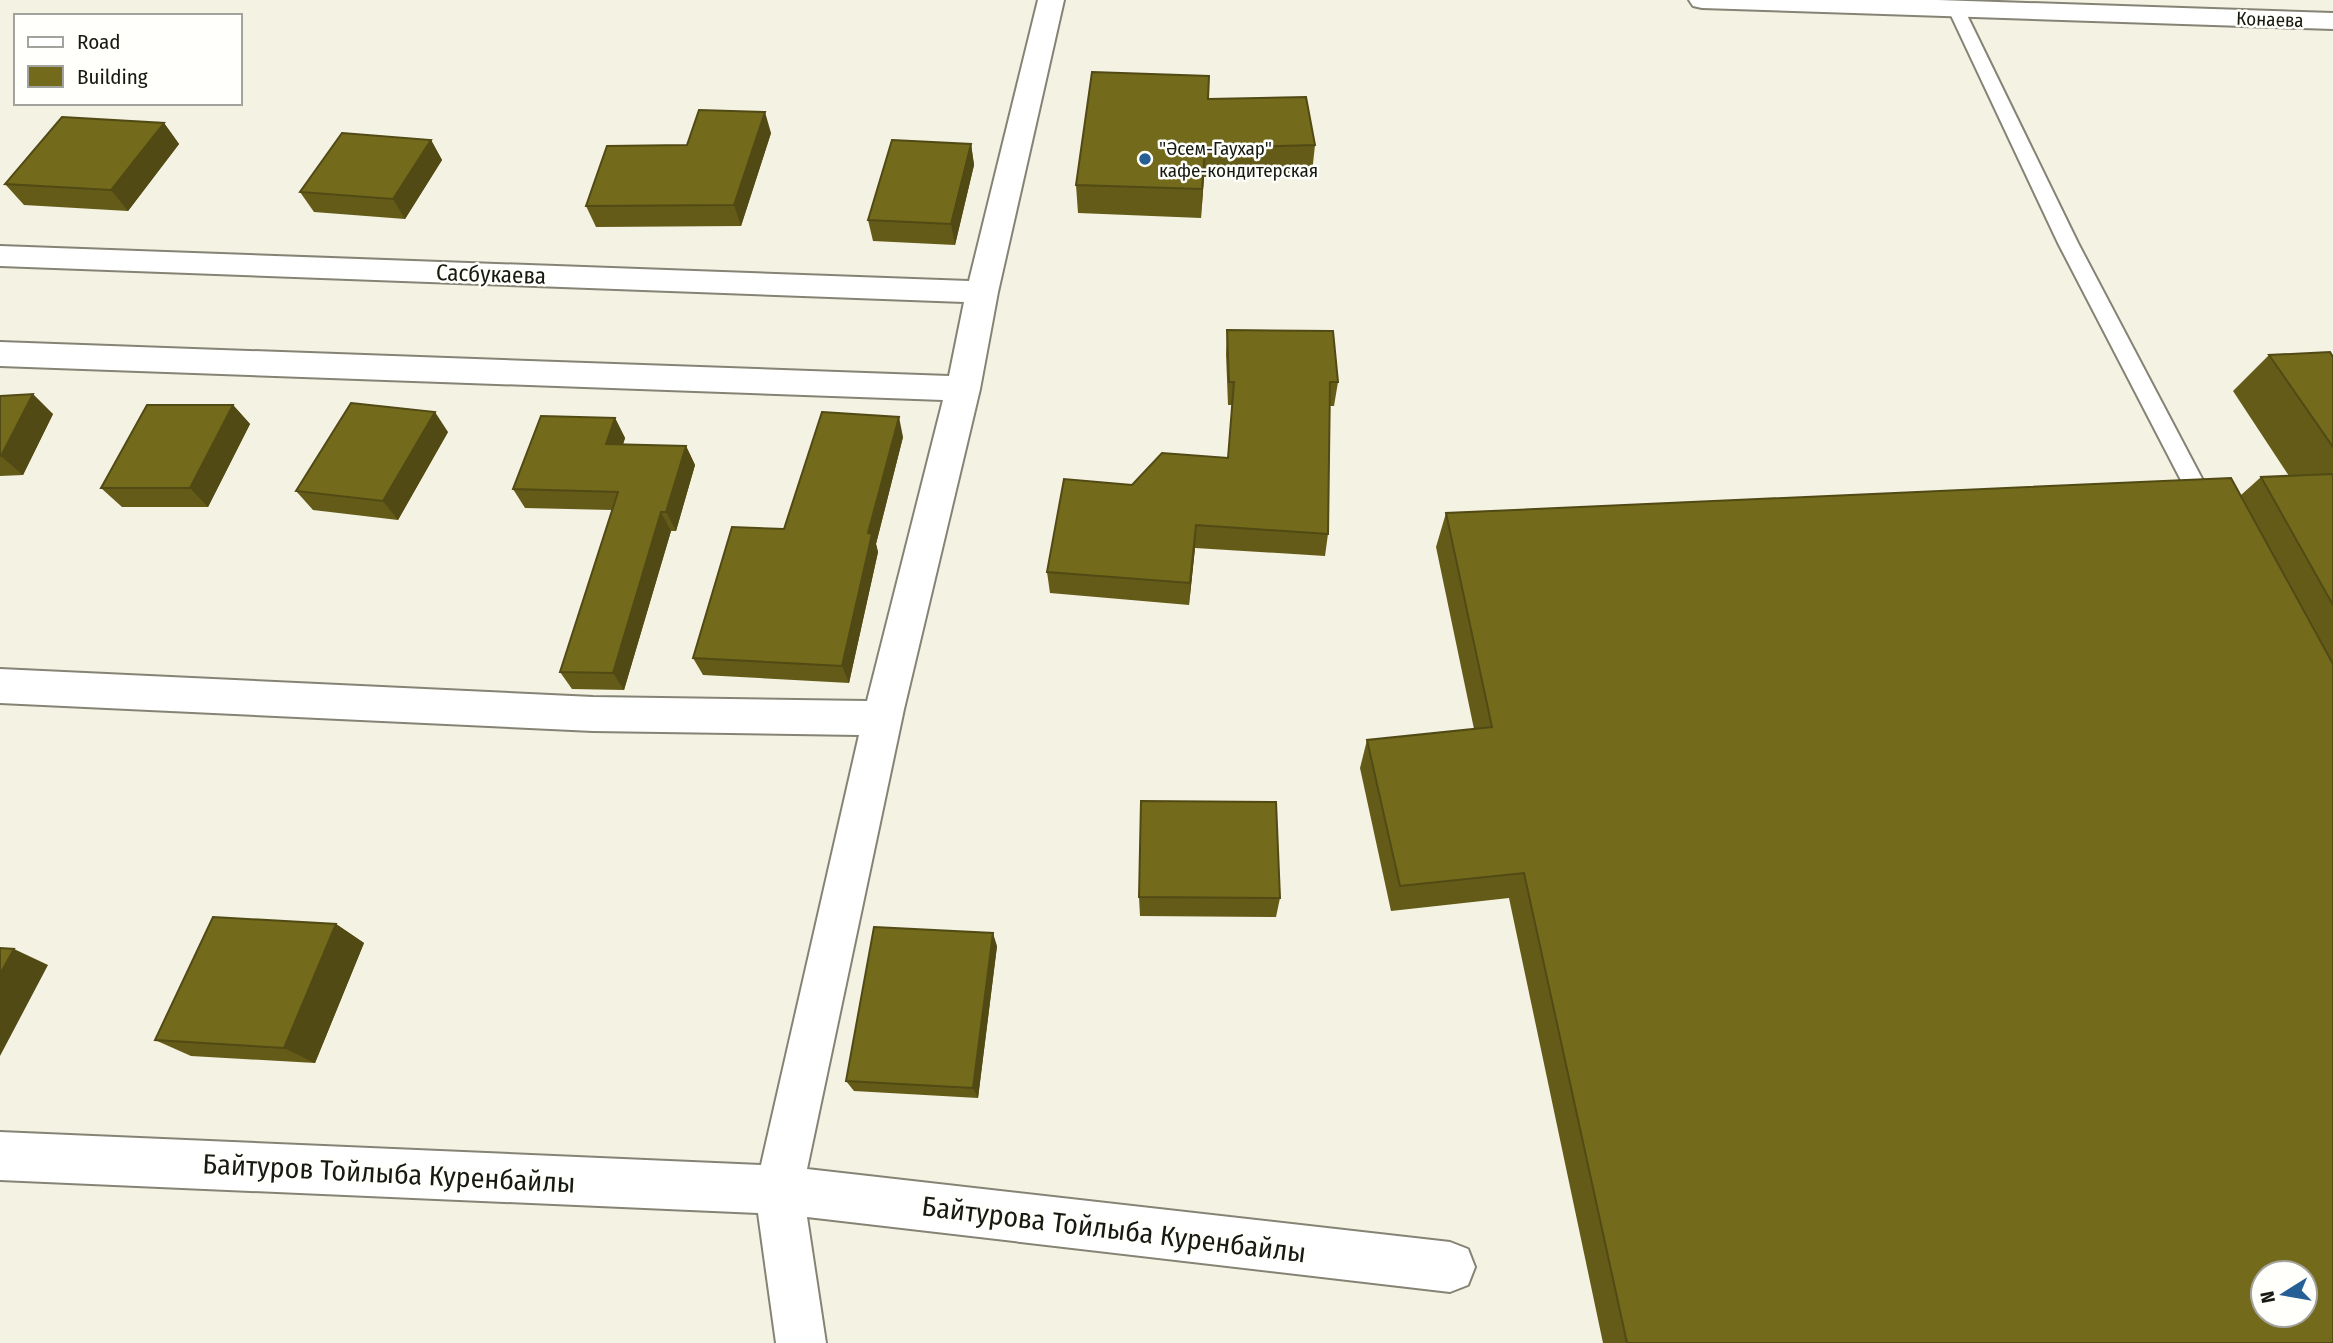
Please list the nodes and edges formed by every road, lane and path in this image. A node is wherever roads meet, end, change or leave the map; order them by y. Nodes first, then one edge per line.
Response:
1 (1051, 0) edge
2 (1702, 0) edge
3 (1956, 9) junction
4 (2333, 21) edge
5 (0, 256) edge
6 (982, 292) junction
7 (0, 354) edge
8 (963, 389) junction
9 (2219, 531) edge
10 (0, 687) edge
11 (883, 718) junction
12 (0, 1156) edge
13 (779, 1190) junction
14 (1450, 1267) dead end
15 (801, 1343) edge

1 - 6 street
2 - 3 street, Конаева
3 - 4 street, Конаева
3 - 9 lane
5 - 6 street, Сасбукаева
6 - 8 street
7 - 8 street
8 - 11 street
10 - 11 street
11 - 13 street
12 - 13 street, Байтуров Тойлыба Куренбайлы
13 - 14 street, Байтурова Тойлыба Куренбайлы
13 - 15 street

